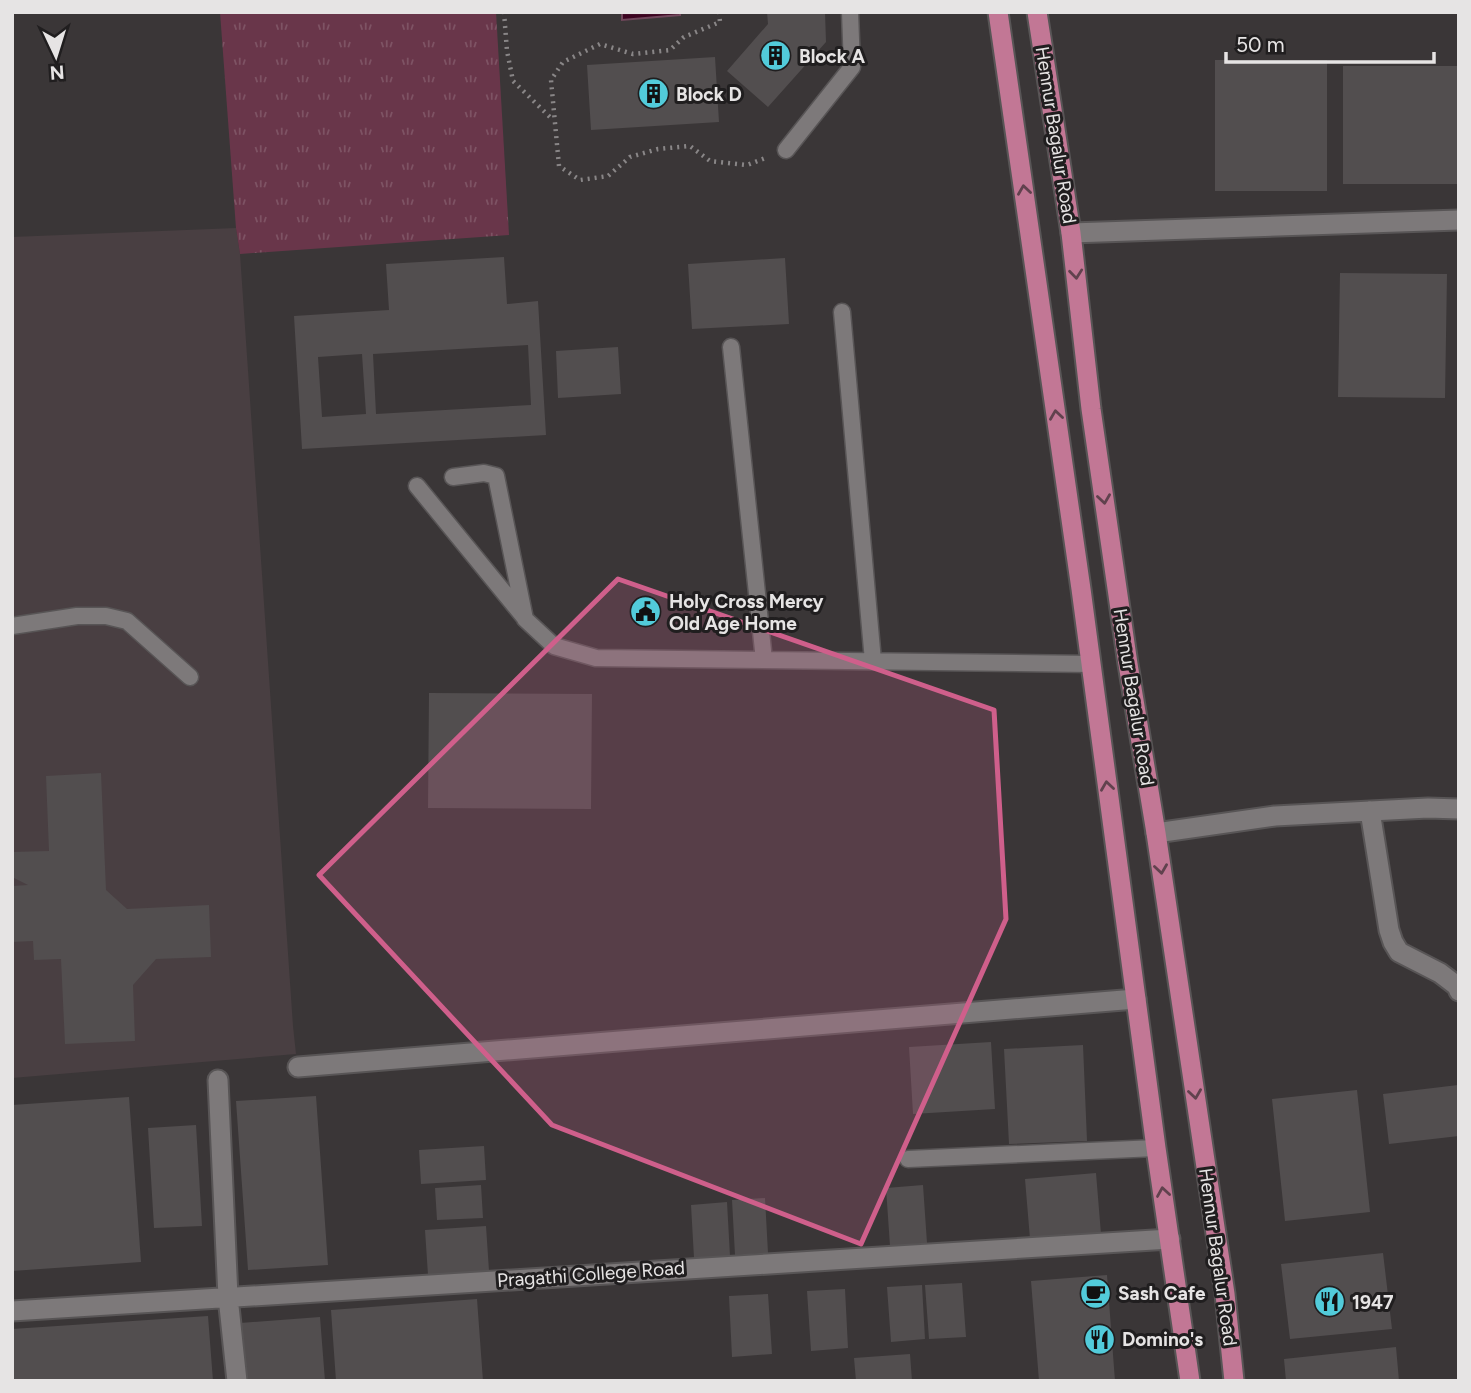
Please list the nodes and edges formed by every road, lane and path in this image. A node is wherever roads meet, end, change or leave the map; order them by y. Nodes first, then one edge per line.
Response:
1 (503, 12) edge
2 (719, 12) edge
3 (850, 12) edge
4 (998, 12) edge
5 (1037, 12) edge
6 (554, 121) junction
7 (786, 150) joint
8 (1459, 220) edge
9 (1071, 233) junction
10 (842, 312) dead end
11 (731, 347) dead end
12 (453, 477) dead end
13 (417, 486) dead end
14 (525, 619) junction
15 (12, 626) edge
16 (764, 660) junction
17 (873, 661) junction
18 (1091, 664) junction
19 (190, 677) dead end
20 (1459, 809) edge
21 (1370, 811) junction
22 (1156, 834) junction
23 (1459, 991) edge
24 (1136, 999) junction
25 (298, 1067) dead end
26 (218, 1080) dead end
27 (1156, 1147) junction
28 (908, 1159) dead end
29 (1170, 1239) junction
30 (228, 1297) junction
31 (12, 1311) edge
32 (237, 1381) edge
33 (1190, 1381) edge
34 (1234, 1381) edge

1 - 6 path
2 - 6 path
3 - 7 lane
18 -> 4 main road, Hennur Bagalur Road
5 - 9 main road, Hennur Bagalur Road
6 - 7 path
8 - 9 street
9 -> 22 main road, Hennur Bagalur Road
10 - 17 lane
11 - 16 lane
12 - 14 lane
13 - 14 lane
14 - 16 lane
15 - 19 lane
16 - 17 lane
17 - 18 lane
24 -> 18 main road, Hennur Bagalur Road
20 - 21 street
21 - 22 street
21 - 23 street
22 -> 34 main road, Hennur Bagalur Road
24 - 25 street
24 - 27 main road, Hennur Bagalur Road
26 - 30 street
27 - 28 lane
29 -> 27 main road, Hennur Bagalur Road
29 - 30 street, Pragathi College Road
29 - 33 main road, Hennur Bagalur Road
30 - 31 street, Pragathi College Road
30 - 32 street

